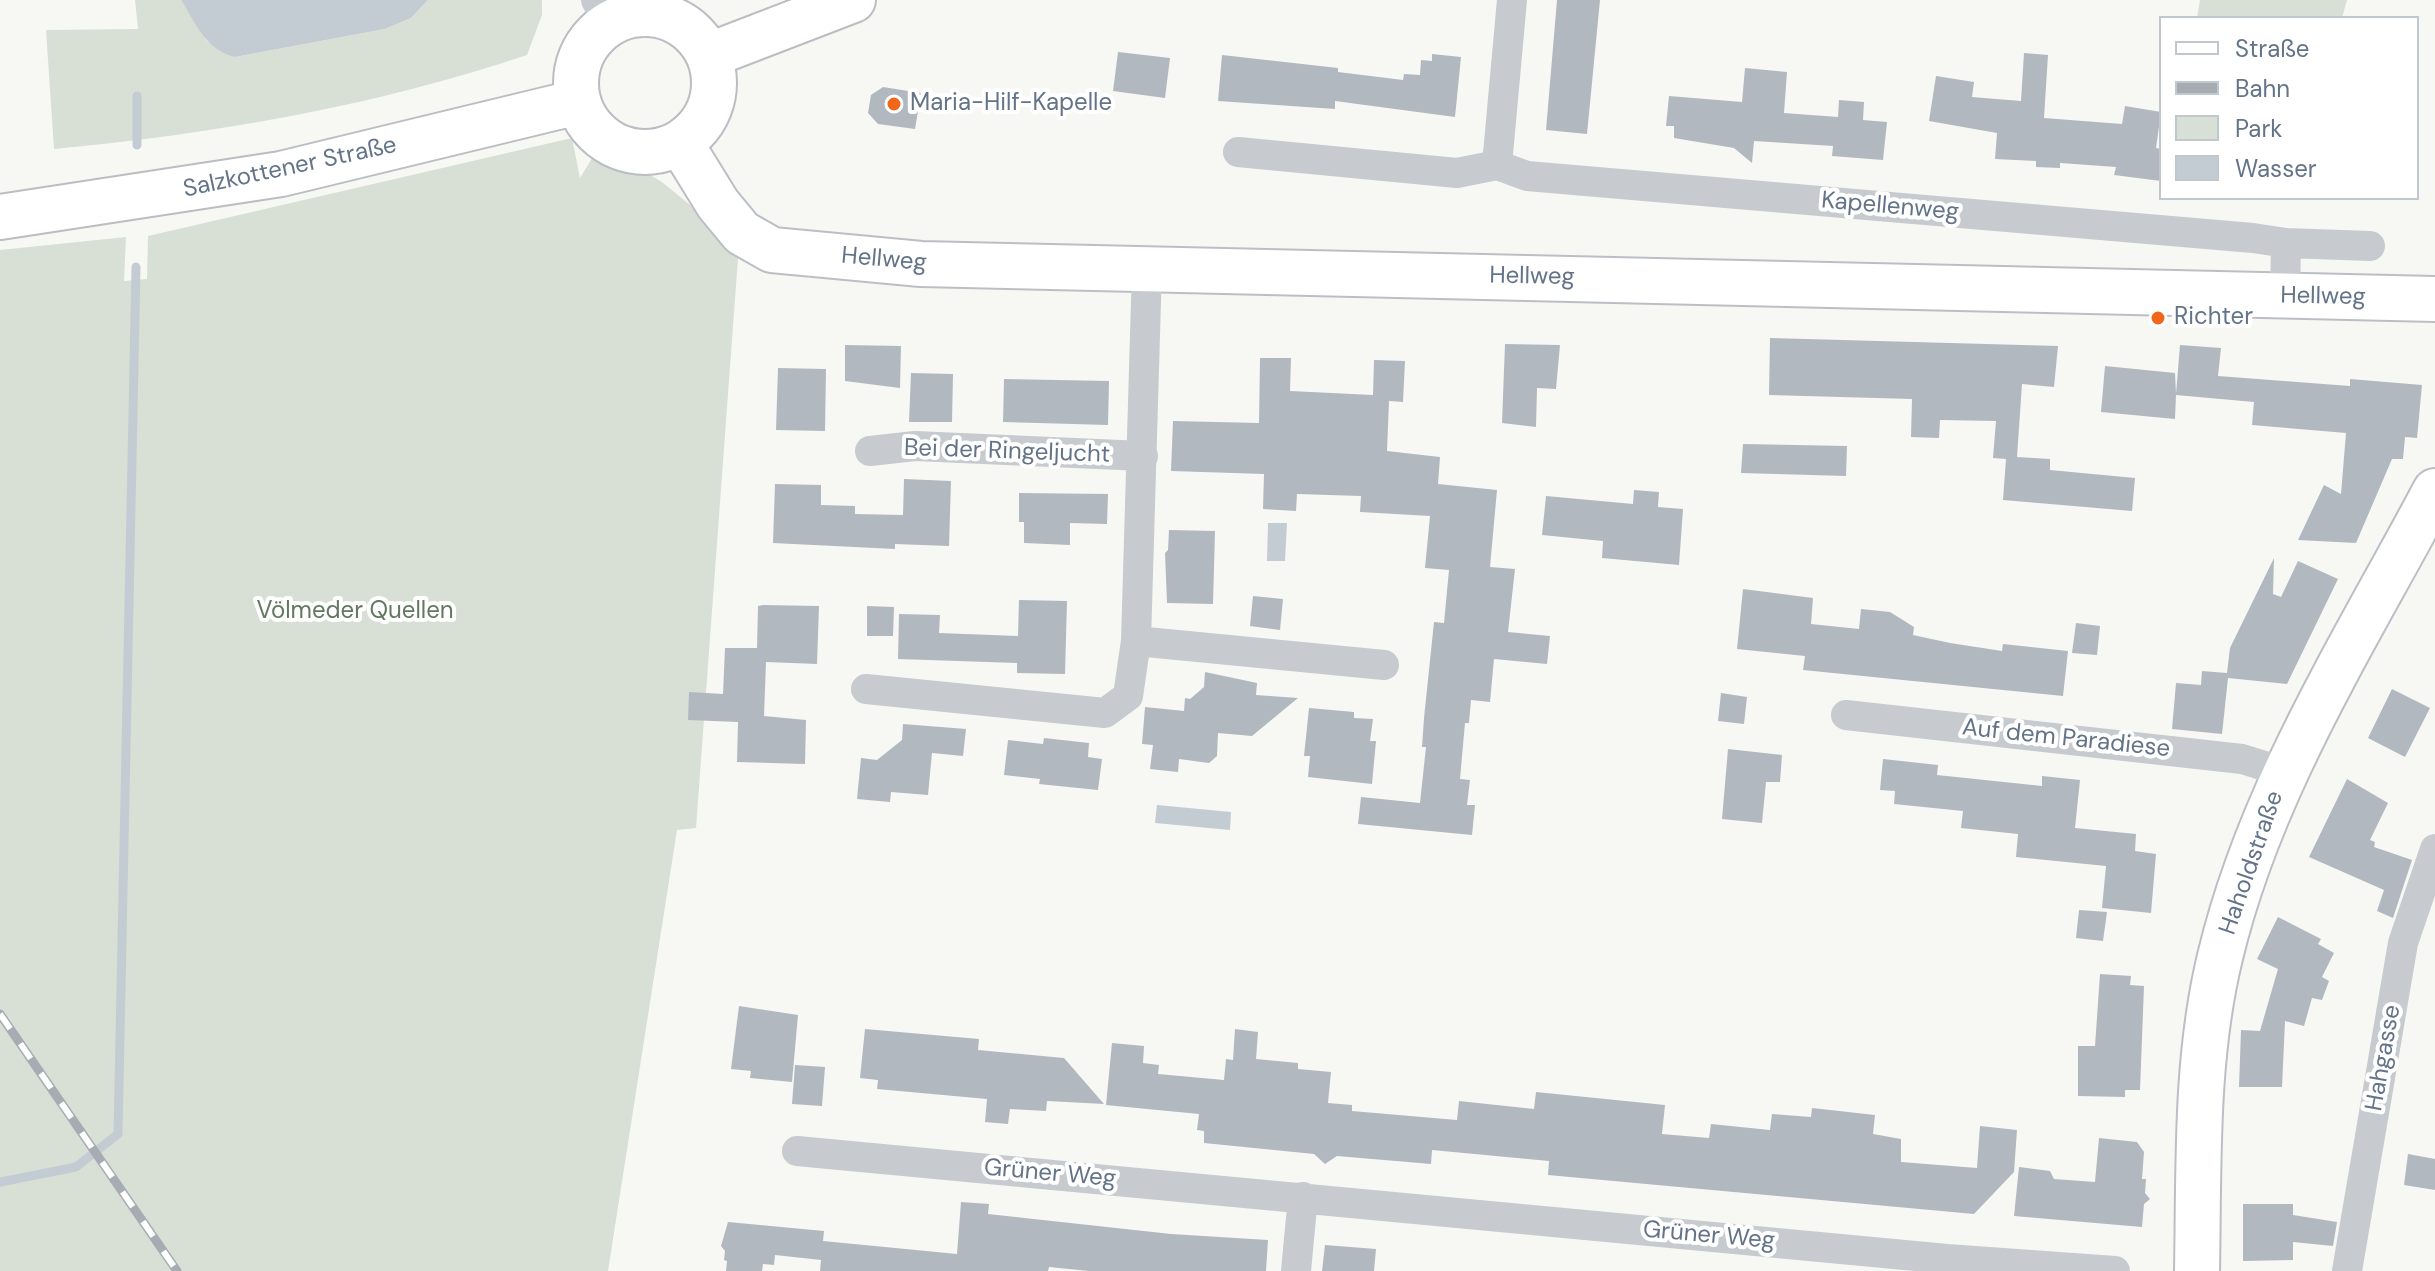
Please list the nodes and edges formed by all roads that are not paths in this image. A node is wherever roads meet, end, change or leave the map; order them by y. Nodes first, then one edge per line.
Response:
1 (853, 0) edge
2 (1512, 0) edge
3 (603, 11) edge
4 (710, 55) junction
5 (578, 102) junction
6 (681, 144) junction
7 (1238, 152) dead end
8 (1497, 165) junction
9 (0, 217) edge
10 (2286, 243) junction
11 (2370, 246) dead end
12 (1147, 267) junction
13 (2285, 296) junction
14 (2435, 299) edge
15 (870, 451) dead end
16 (1143, 456) junction
17 (2435, 491) edge
18 (1136, 641) junction
19 (1384, 665) dead end
20 (866, 689) dead end
21 (1846, 715) dead end
22 (2284, 772) junction
23 (2435, 849) edge
24 (797, 1151) dead end
25 (1303, 1197) junction
26 (1947, 1265) edge
27 (1296, 1271) edge
28 (2115, 1271) edge
29 (2197, 1271) edge
30 (2347, 1271) edge

1 - 4 main road
2 - 8 street
3 - 4 main road
3 - 5 main road
4 - 6 main road
5 - 6 main road
5 - 9 main road, Salzkottener Straße
6 - 12 main road, Hellweg
7 - 8 street, Kapellenweg
8 - 10 street, Kapellenweg
10 - 11 street, Kapellenweg
10 - 13 street
12 - 13 main road, Hellweg
12 - 16 street, Bei der Ringeljucht
13 - 14 main road, Hellweg
15 - 16 street, Bei der Ringeljucht
16 - 18 street, Bei der Ringeljucht
17 - 22 main road, Haholdstraße
18 - 19 street
18 - 20 street, Bei der Ringeljucht
21 - 22 street, Auf dem Paradiese
22 - 29 main road, Haholdstraße
23 - 30 street, Hahgasse
24 - 25 street, Grüner Weg
25 - 26 street, Grüner Weg
25 - 27 street
26 - 28 street, Grüner Weg

